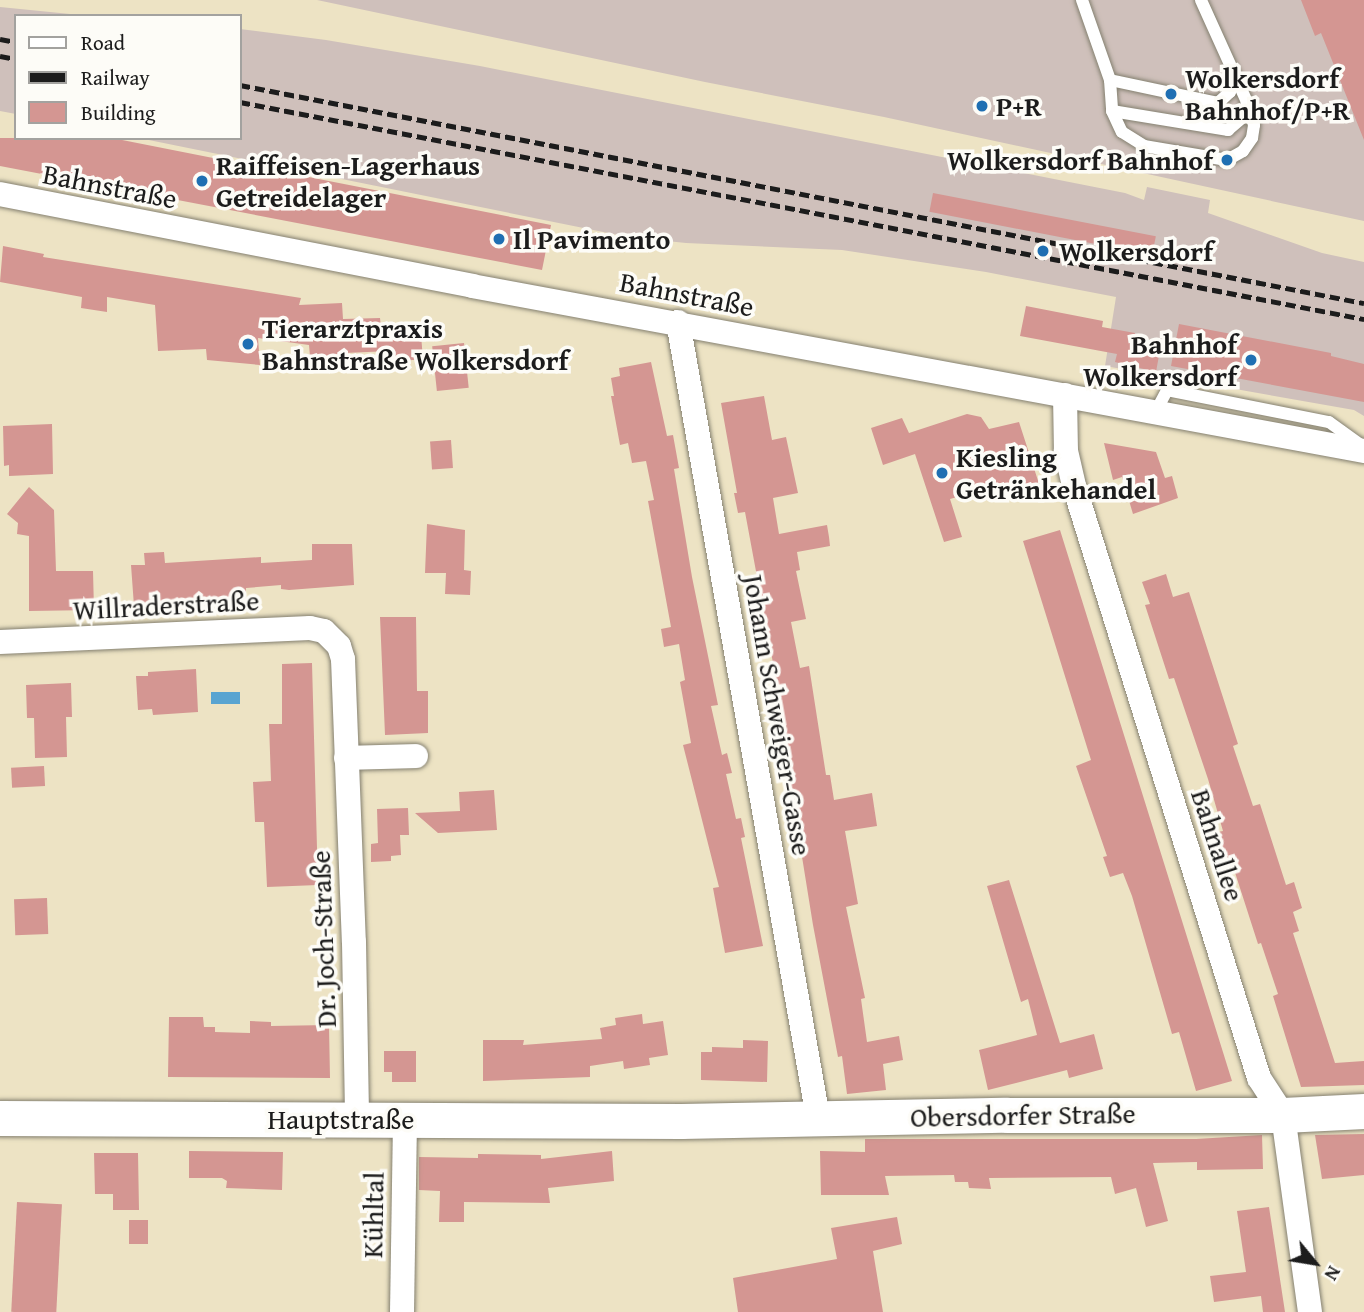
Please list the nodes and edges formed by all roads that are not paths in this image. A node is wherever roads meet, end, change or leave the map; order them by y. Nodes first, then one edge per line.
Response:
1 (1082, 0) edge
2 (1201, 0) edge
3 (1235, 75) junction
4 (1110, 80) junction
5 (1247, 102) junction
6 (1112, 111) junction
7 (0, 194) edge
8 (678, 322) junction
9 (1065, 394) junction
10 (1364, 449) edge
11 (332, 637) joint
12 (0, 642) edge
13 (416, 756) dead end
14 (346, 758) junction
15 (1364, 1111) edge
16 (1283, 1115) junction
17 (0, 1118) edge
18 (818, 1118) junction
19 (357, 1119) junction
20 (405, 1119) junction
21 (681, 1121) joint
22 (402, 1312) edge
23 (1310, 1312) edge

1 - 4 lane
2 - 3 lane
3 - 4 lane
3 - 5 lane
4 - 6 lane
5 - 6 lane
5 - 6 lane
7 - 8 street, Bahnstraße
8 - 9 street, Bahnstraße
8 - 18 street, Johann Schweiger-Gasse
9 - 10 street, Bahnstraße
9 - 16 street, Bahnallee
11 - 12 street, Willraderstraße
11 - 14 street, Dr. Joch-Straße
13 - 14 street
14 - 19 street, Dr. Joch-Straße
15 - 16 main road, Obersdorfer Straße
16 - 18 main road, Obersdorfer Straße
16 - 23 street, Bahnallee
17 - 19 main road, Hauptstraße
18 - 21 main road, Obersdorfer Straße
19 - 20 main road, Hauptstraße
20 - 21 main road, Hauptstraße
20 - 22 street, Kühltal

